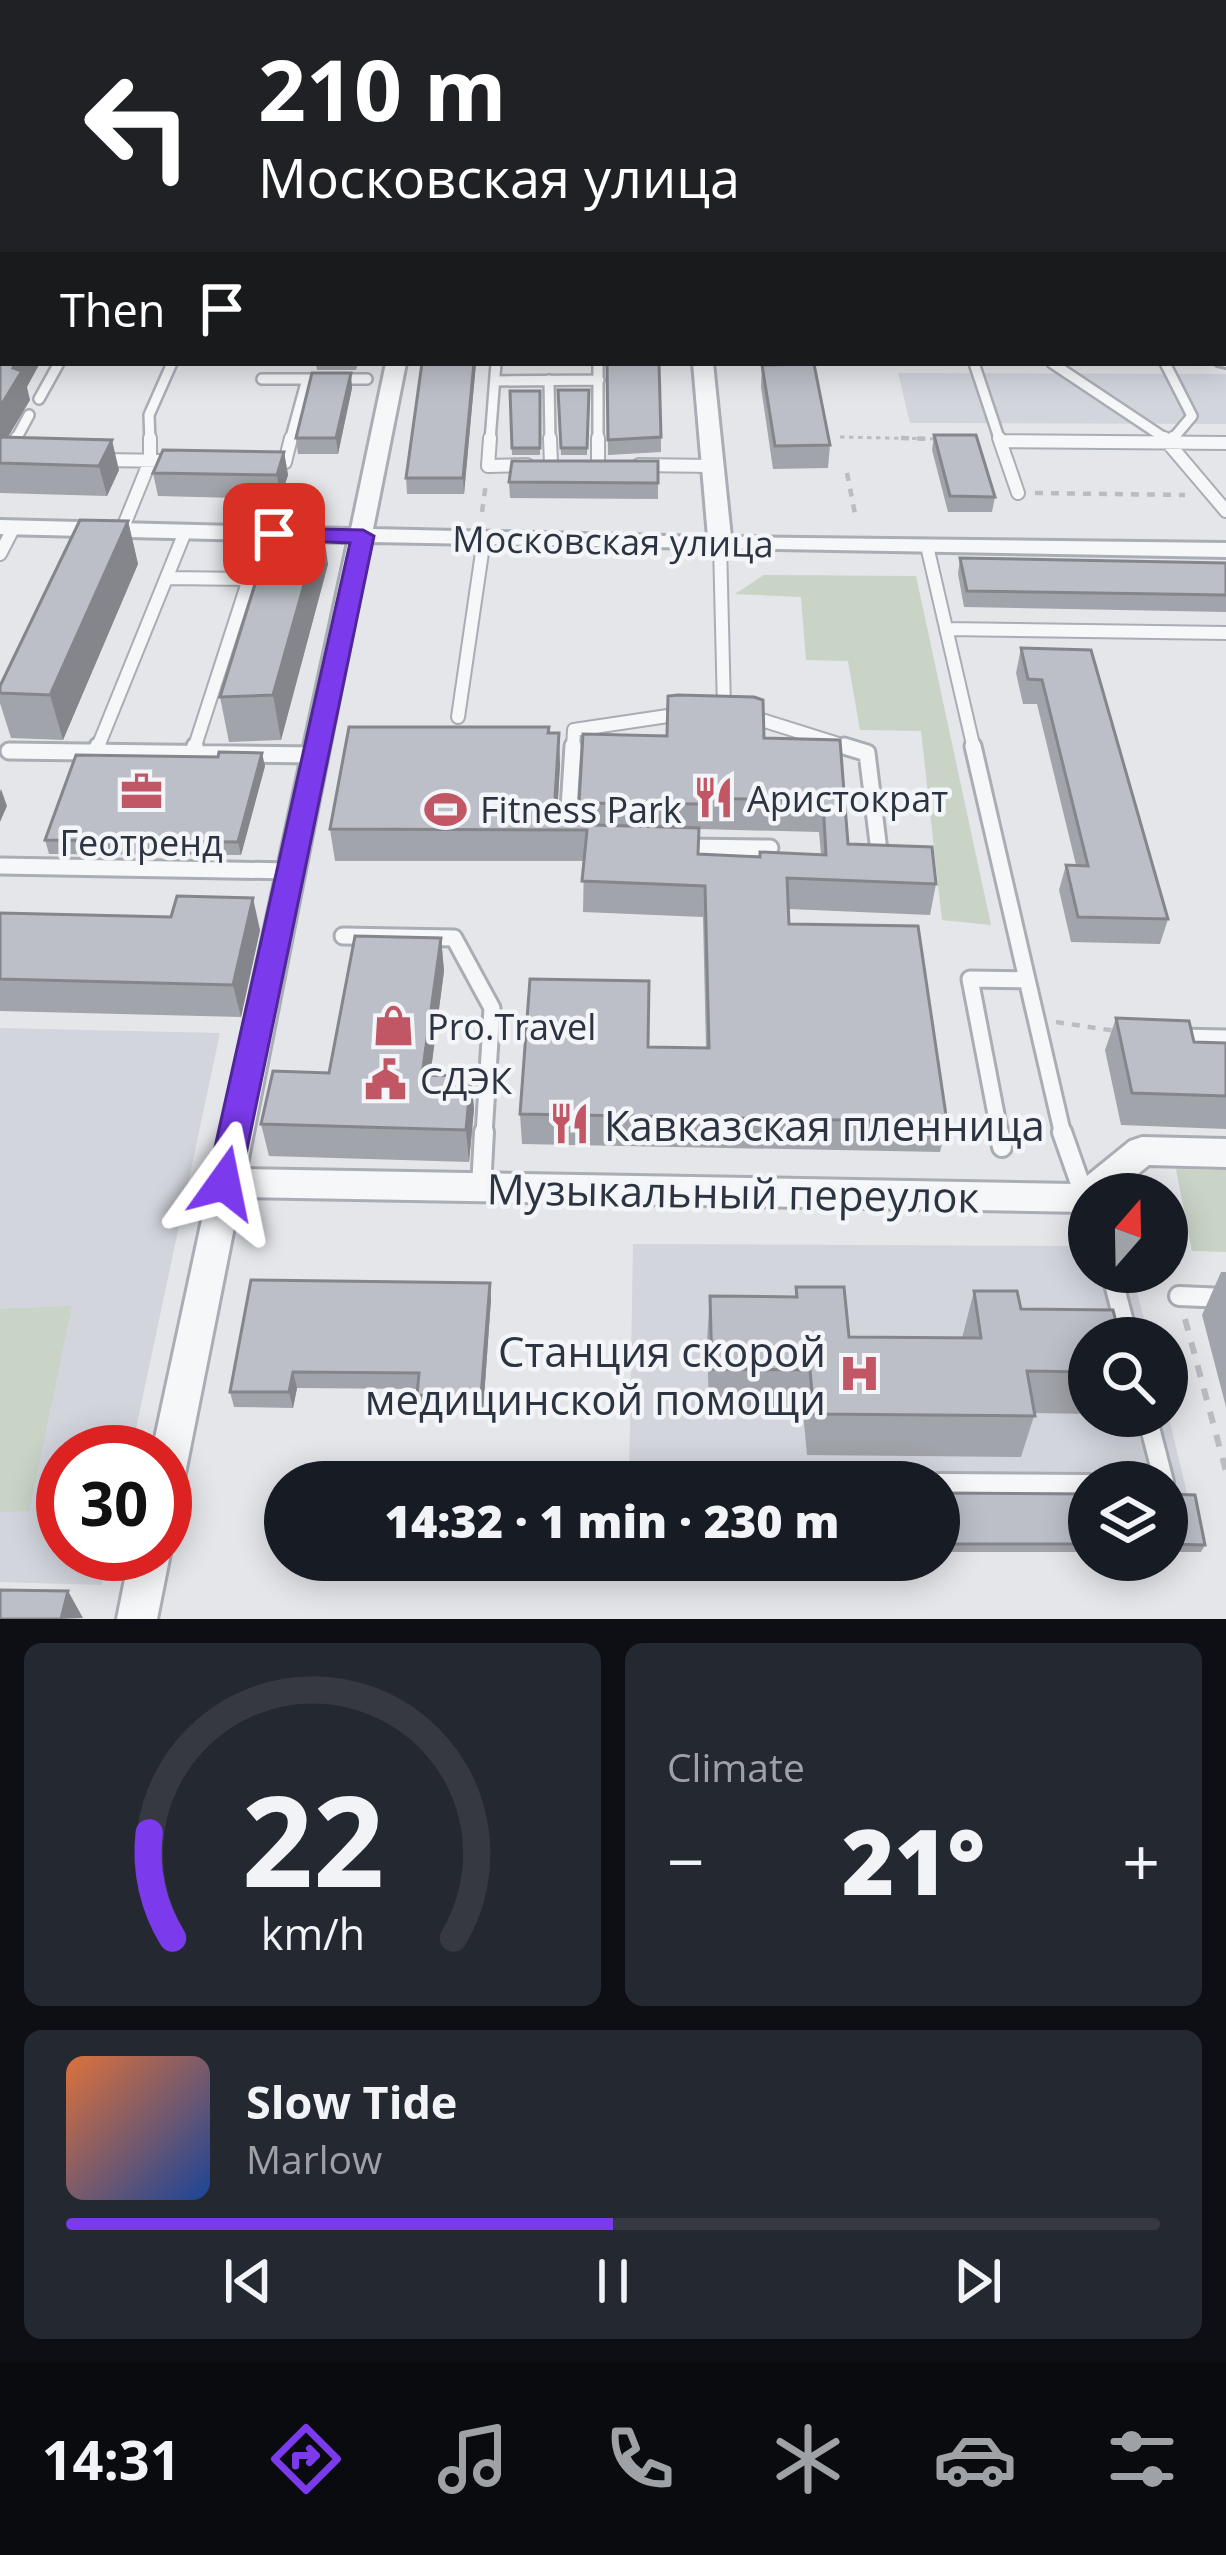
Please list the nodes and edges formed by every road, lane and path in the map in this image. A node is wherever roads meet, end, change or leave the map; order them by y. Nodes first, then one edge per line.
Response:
1 (56, 366) edge
2 (171, 366) edge
3 (395, 366) edge
4 (496, 366) edge
5 (598, 366) edge
6 (703, 366) edge
7 (975, 366) edge
8 (1056, 366) edge
9 (1167, 366) edge
10 (262, 379) dead end
11 (308, 379) junction
12 (367, 379) dead end
13 (549, 380) junction
14 (599, 380) junction
15 (495, 381) junction
16 (39, 399) dead end
17 (29, 415) dead end
18 (840, 437) dead end
19 (1001, 441) junction
20 (1170, 442) junction
21 (1226, 442) edge
22 (27, 458) edge
23 (88, 460) edge
24 (150, 461) junction
25 (195, 461) edge
26 (262, 462) edge
27 (551, 464) junction
28 (598, 465) junction
29 (712, 466) junction
30 (847, 472) dead end
31 (1018, 493) joint
32 (1213, 495) junction
33 (1226, 511) edge
34 (856, 519) dead end
35 (7, 527) edge
36 (122, 530) junction
37 (185, 532) junction
38 (363, 536) junction
39 (484, 539) junction
40 (720, 544) junction
41 (927, 547) junction
42 (1226, 550) edge
43 (0, 554) edge
44 (167, 578) junction
45 (946, 629) junction
46 (1226, 633) edge
47 (724, 708) junction
48 (458, 717) dead end
49 (9, 751) dead end
50 (96, 752) junction
51 (193, 753) junction
52 (316, 755) junction
53 (590, 846) edge
54 (657, 847) edge
55 (770, 848) edge
56 (880, 864) edge
57 (0, 866) edge
58 (291, 872) junction
59 (343, 936) dead end
60 (1027, 980) junction
61 (1036, 1018) junction
62 (1145, 1036) joint
63 (1226, 1038) edge
64 (1002, 1147) dead end
65 (1226, 1154) edge
66 (1074, 1173) edge
67 (1118, 1173) edge
68 (224, 1183) junction
69 (481, 1188) junction
70 (1068, 1203) edge
71 (1178, 1293) edge
72 (1179, 1296) junction
73 (1226, 1298) edge
74 (176, 1425) edge
75 (1226, 1471) edge
76 (960, 1483) edge
77 (1068, 1484) edge
78 (145, 1581) edge
79 (137, 1619) edge

1 - 16 lane
2 - 24 lane
3 - 38 street
4 - 15 lane
5 - 14 lane
6 - 29 street
7 - 19 lane
8 - 20 lane
9 - 20 lane
10 - 11 lane
11 - 12 lane
11 - 26 lane
13 - 14 lane
13 - 15 lane
13 - 27 lane
14 - 28 lane
15 - 27 lane
17 - 22 lane
18 - 19 path
19 - 20 lane
19 - 31 lane
20 - 21 lane
20 - 32 lane
23 - 24 lane
24 - 25 lane
24 - 36 lane
27 - 28 lane
28 - 29 lane
29 - 40 street
30 - 34 path
31 - 32 path
32 - 33 lane
35 - 36 street, Московская улица
35 - 43 lane
36 - 37 street, Московская улица
37 - 38 street, Московская улица
37 - 44 lane
38 - 39 street, Московская улица
38 - 52 street
39 - 40 street, Московская улица
39 - 48 lane
40 - 41 street, Московская улица
40 - 47 lane
41 - 42 street, Московская улица
41 - 45 lane
44 - 50 lane
44 - 51 lane
45 - 46 lane
45 - 60 lane
47 - 53 lane
47 - 56 lane
49 - 50 lane
50 - 51 lane
51 - 52 lane
52 - 58 street
54 - 55 lane
57 - 58 lane
58 - 68 street
59 - 69 lane
60 - 61 lane
60 - 64 lane
61 - 62 path
61 - 66 lane
62 - 63 lane
65 - 67 street
68 - 69 street, Музыкальный переулок
68 - 74 street
69 - 70 street, Музыкальный переулок
71 - 72 path
72 - 73 lane
72 - 75 path
76 - 77 lane
78 - 79 street

